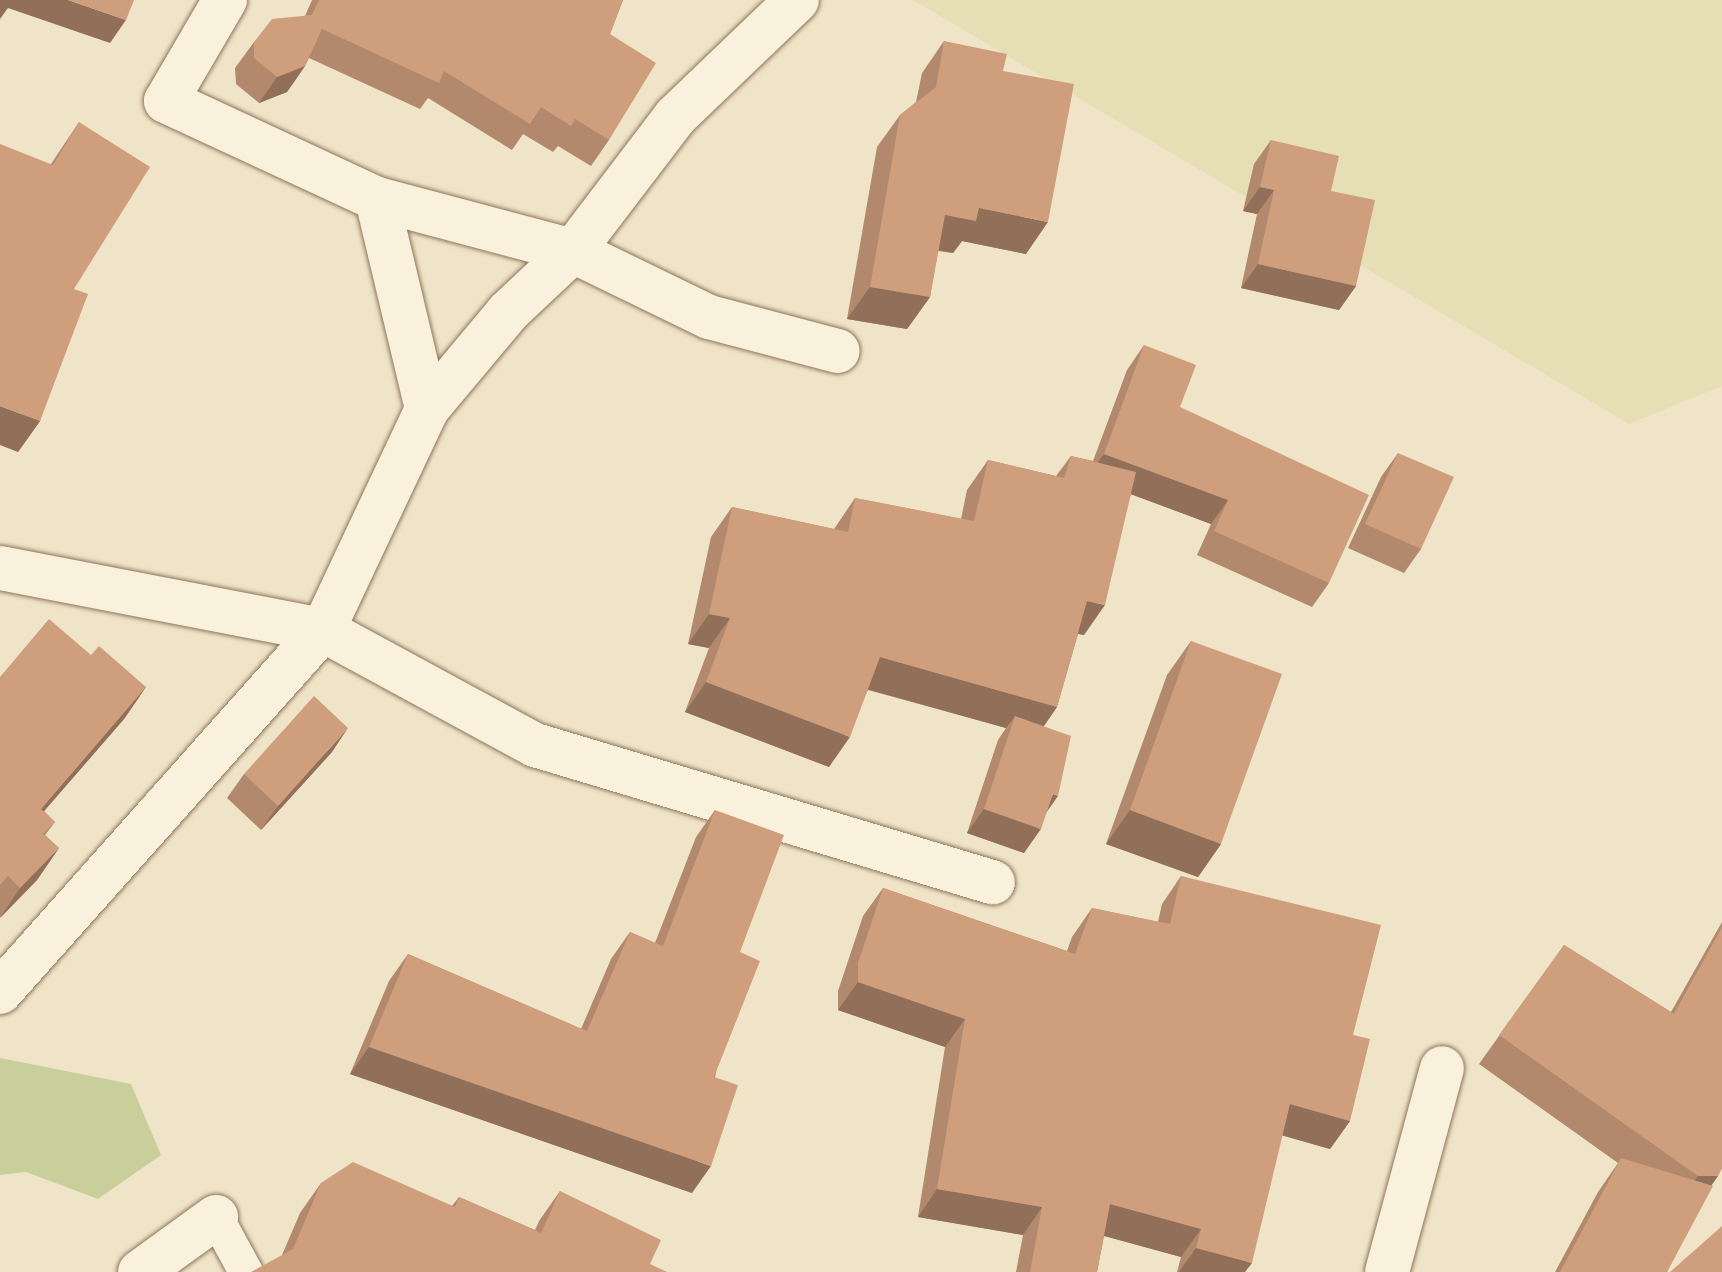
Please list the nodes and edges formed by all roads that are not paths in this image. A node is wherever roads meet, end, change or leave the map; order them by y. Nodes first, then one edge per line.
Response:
1 (225, 0) edge
2 (797, 0) edge
3 (377, 199) junction
4 (573, 251) junction
5 (838, 351) dead end
6 (427, 409) junction
7 (0, 568) edge
8 (323, 630) junction
9 (993, 882) dead end
10 (0, 992) edge
11 (1442, 1068) dead end
12 (216, 1217) joint
13 (140, 1272) edge
14 (246, 1272) edge
15 (1387, 1272) edge

1 - 3 street
2 - 4 street
3 - 4 street
3 - 6 street
4 - 5 street
4 - 6 street
6 - 8 street
7 - 8 street
8 - 9 street
8 - 10 street
11 - 15 street
12 - 13 street
12 - 14 lane

